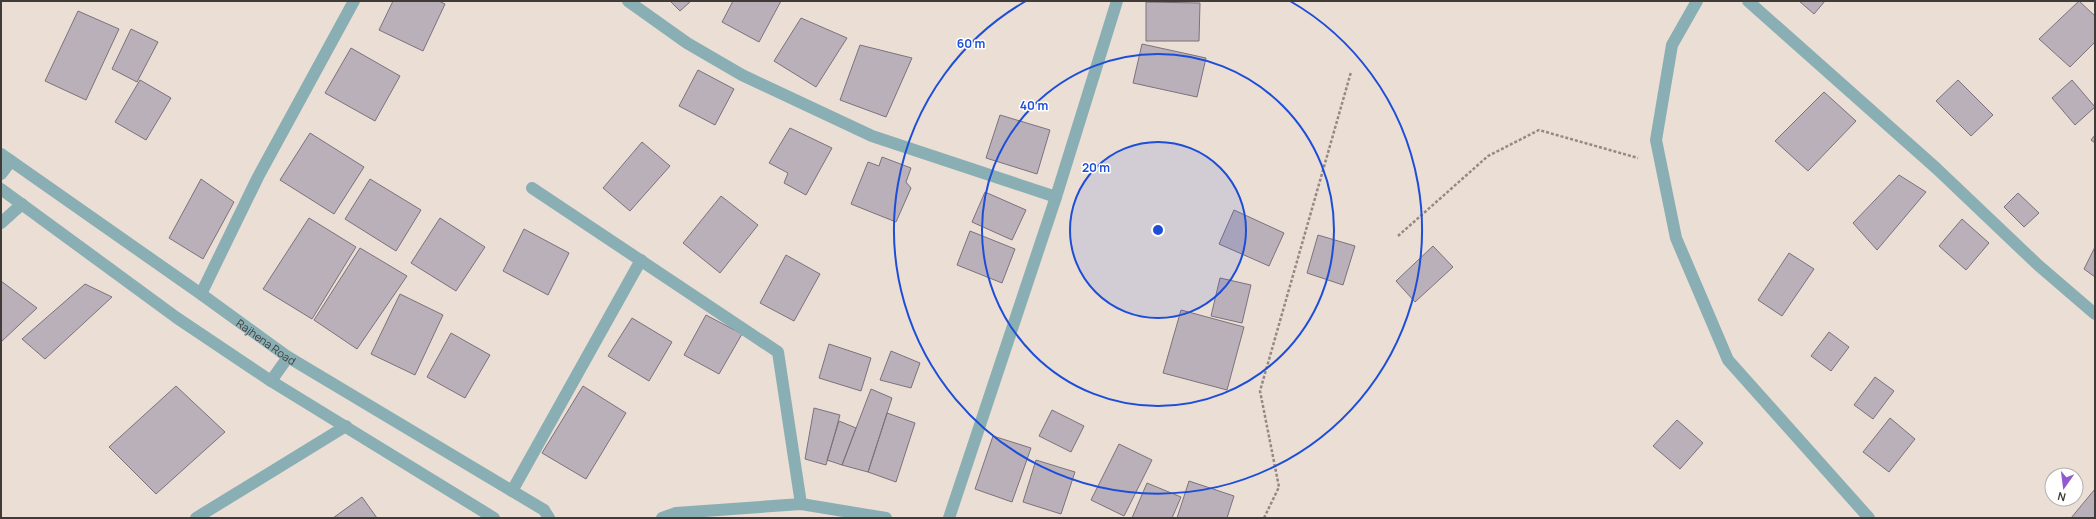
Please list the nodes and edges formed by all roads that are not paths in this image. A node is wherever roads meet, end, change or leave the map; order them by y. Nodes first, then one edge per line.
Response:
1 (354, 1) edge
2 (628, 1) edge
3 (1117, 1) edge
4 (1697, 1) edge
5 (1748, 1) edge
6 (1, 154) edge
7 (11, 161) junction
8 (1, 174) edge
9 (532, 188) dead end
10 (1, 189) edge
11 (1056, 197) junction
12 (22, 204) junction
13 (1, 223) edge
14 (641, 260) junction
15 (201, 294) junction
16 (2095, 314) edge
17 (288, 357) junction
18 (271, 381) junction
19 (346, 426) junction
20 (512, 490) junction
21 (801, 504) junction
22 (547, 514) edge
23 (196, 518) edge
24 (494, 518) edge
25 (662, 518) edge
26 (886, 518) edge
27 (949, 518) edge
28 (1869, 518) edge

1 - 15 street
2 - 11 street
3 - 11 street
4 - 28 street
5 - 16 street
6 - 7 street, Rajhena Road
7 - 8 street
7 - 15 street, Rajhena Road
9 - 14 street
10 - 12 street
11 - 27 street
12 - 13 street
12 - 18 street
14 - 20 street
14 - 21 street
15 - 17 street, Rajhena Road
17 - 18 street
17 - 20 street, Rajhena Road
18 - 19 street
19 - 23 street
19 - 24 street
20 - 22 street, Rajhena Road
21 - 25 street
21 - 26 street

